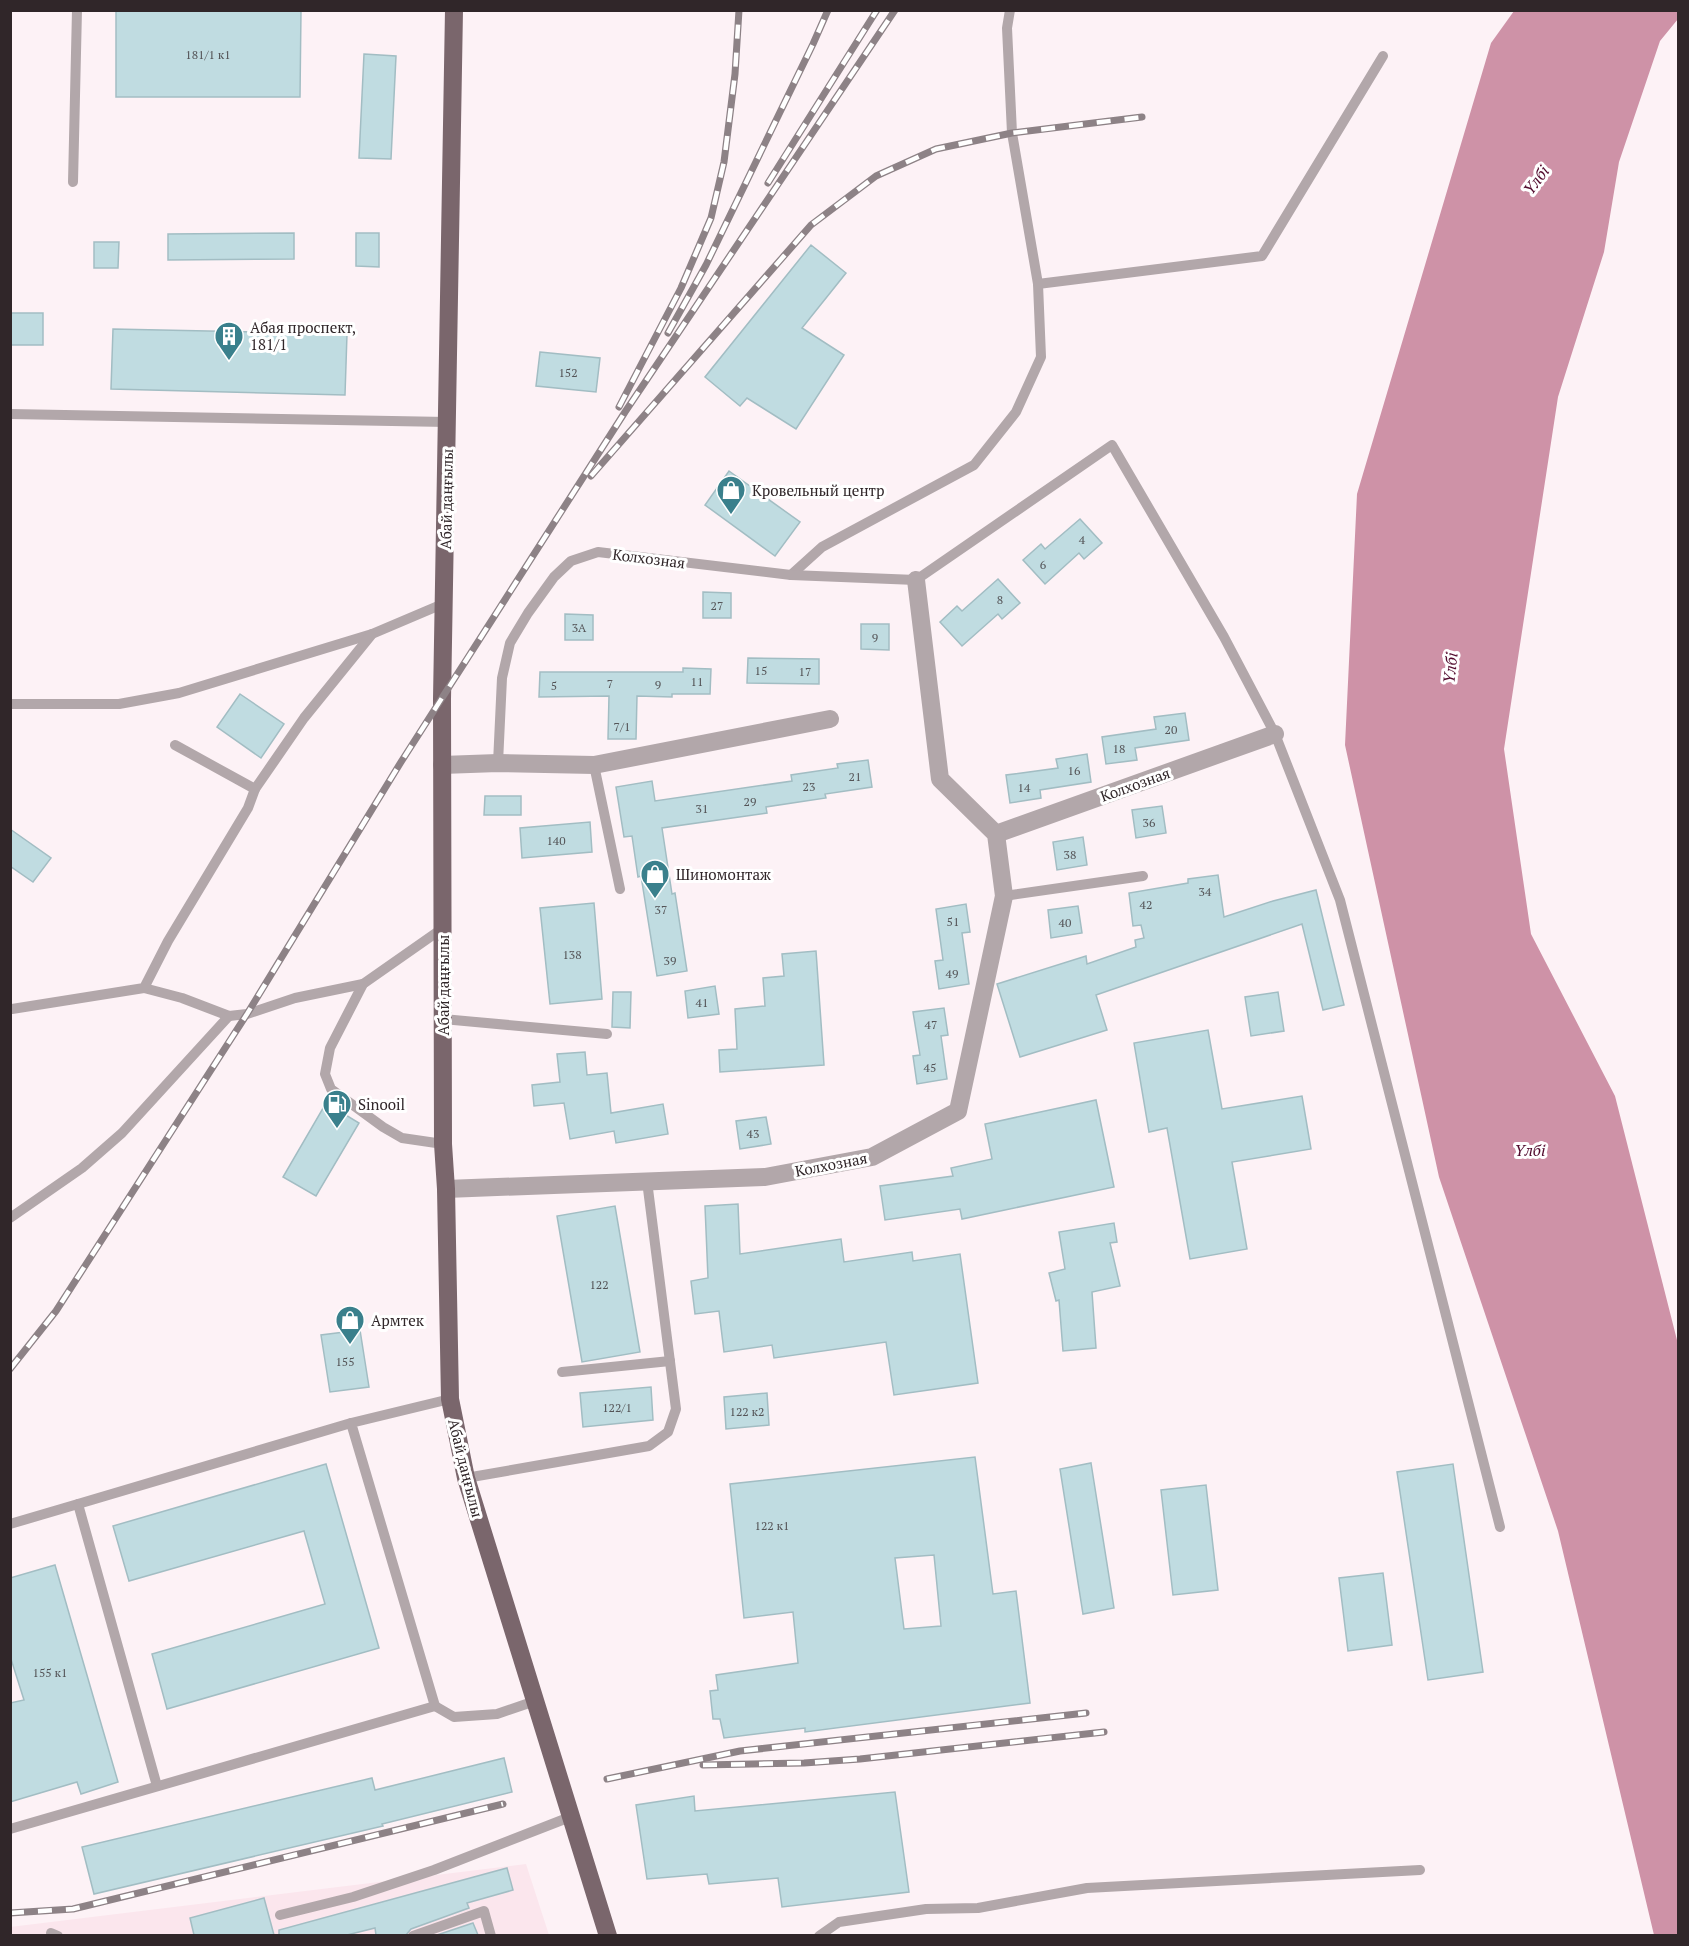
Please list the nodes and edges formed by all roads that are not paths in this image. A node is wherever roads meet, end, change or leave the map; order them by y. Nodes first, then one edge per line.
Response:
1 (77, 10) edge
2 (454, 10) edge
3 (1010, 10) edge
4 (1383, 56) dead end
5 (73, 182) dead end
6 (1038, 284) junction
7 (10, 414) edge
8 (447, 422) junction
9 (791, 575) junction
10 (916, 580) junction
11 (445, 603) junction
12 (372, 634) junction
13 (10, 704) edge
14 (830, 719) dead end
15 (1275, 734) junction
16 (175, 745) dead end
17 (498, 763) junction
18 (442, 765) junction
19 (594, 765) junction
20 (255, 789) junction
21 (996, 834) junction
22 (1143, 876) dead end
23 (620, 889) dead end
24 (1004, 896) junction
25 (443, 927) junction
26 (363, 984) junction
27 (144, 988) junction
28 (12, 1009) dead end
29 (229, 1016) junction
30 (443, 1019) junction
31 (607, 1034) dead end
32 (443, 1144) junction
33 (647, 1181) junction
34 (446, 1189) junction
35 (10, 1218) edge
36 (670, 1361) junction
37 (562, 1372) dead end
38 (450, 1399) junction
39 (351, 1424) junction
40 (466, 1478) junction
41 (78, 1504) junction
42 (10, 1524) edge
43 (1500, 1527) dead end
44 (535, 1701) junction
45 (435, 1706) junction
46 (157, 1786) junction
47 (570, 1817) junction
48 (10, 1830) edge
49 (1420, 1870) dead end
50 (280, 1915) dead end
51 (413, 1935) edge
52 (491, 1935) edge
53 (608, 1935) edge
54 (819, 1935) edge

1 - 5 lane
2 - 8 main road, Абай даңғылы
3 - 6 lane
4 - 6 lane
6 - 9 lane
7 - 8 lane
8 - 11 main road, Абай даңғылы
9 - 10 lane, Колхозная
9 - 17 lane, Колхозная
10 - 15 lane
10 - 21 street
11 - 12 lane
11 - 18 main road, Абай даңғылы
12 - 13 lane
12 - 20 lane
14 - 19 street
15 - 21 street, Колхозная
15 - 43 lane
16 - 20 lane
17 - 18 street
17 - 19 street
18 - 25 main road, Абай даңғылы
19 - 23 lane
20 - 27 lane
21 - 24 street, Колхозная
22 - 24 lane
24 - 33 street, Колхозная
25 - 26 lane
25 - 30 main road, Абай даңғылы
26 - 29 lane
26 - 32 lane
27 - 28 lane
27 - 29 lane
29 - 35 lane
30 - 31 lane
30 - 32 main road, Абай даңғылы
32 - 34 main road, Абай даңғылы
33 - 34 street, Колхозная
33 - 36 lane
34 - 38 main road, Абай даңғылы
36 - 37 lane
36 - 40 lane
38 - 39 lane
38 - 40 main road, Абай даңғылы
39 - 41 lane
39 - 45 lane
40 - 44 main road, Абай даңғылы
41 - 42 lane
41 - 46 lane
44 - 45 lane
44 - 47 main road, Абай даңғылы
45 - 46 lane
46 - 48 lane
47 - 50 lane
47 - 53 main road, Абай даңғылы
49 - 54 lane
51 - 52 lane

